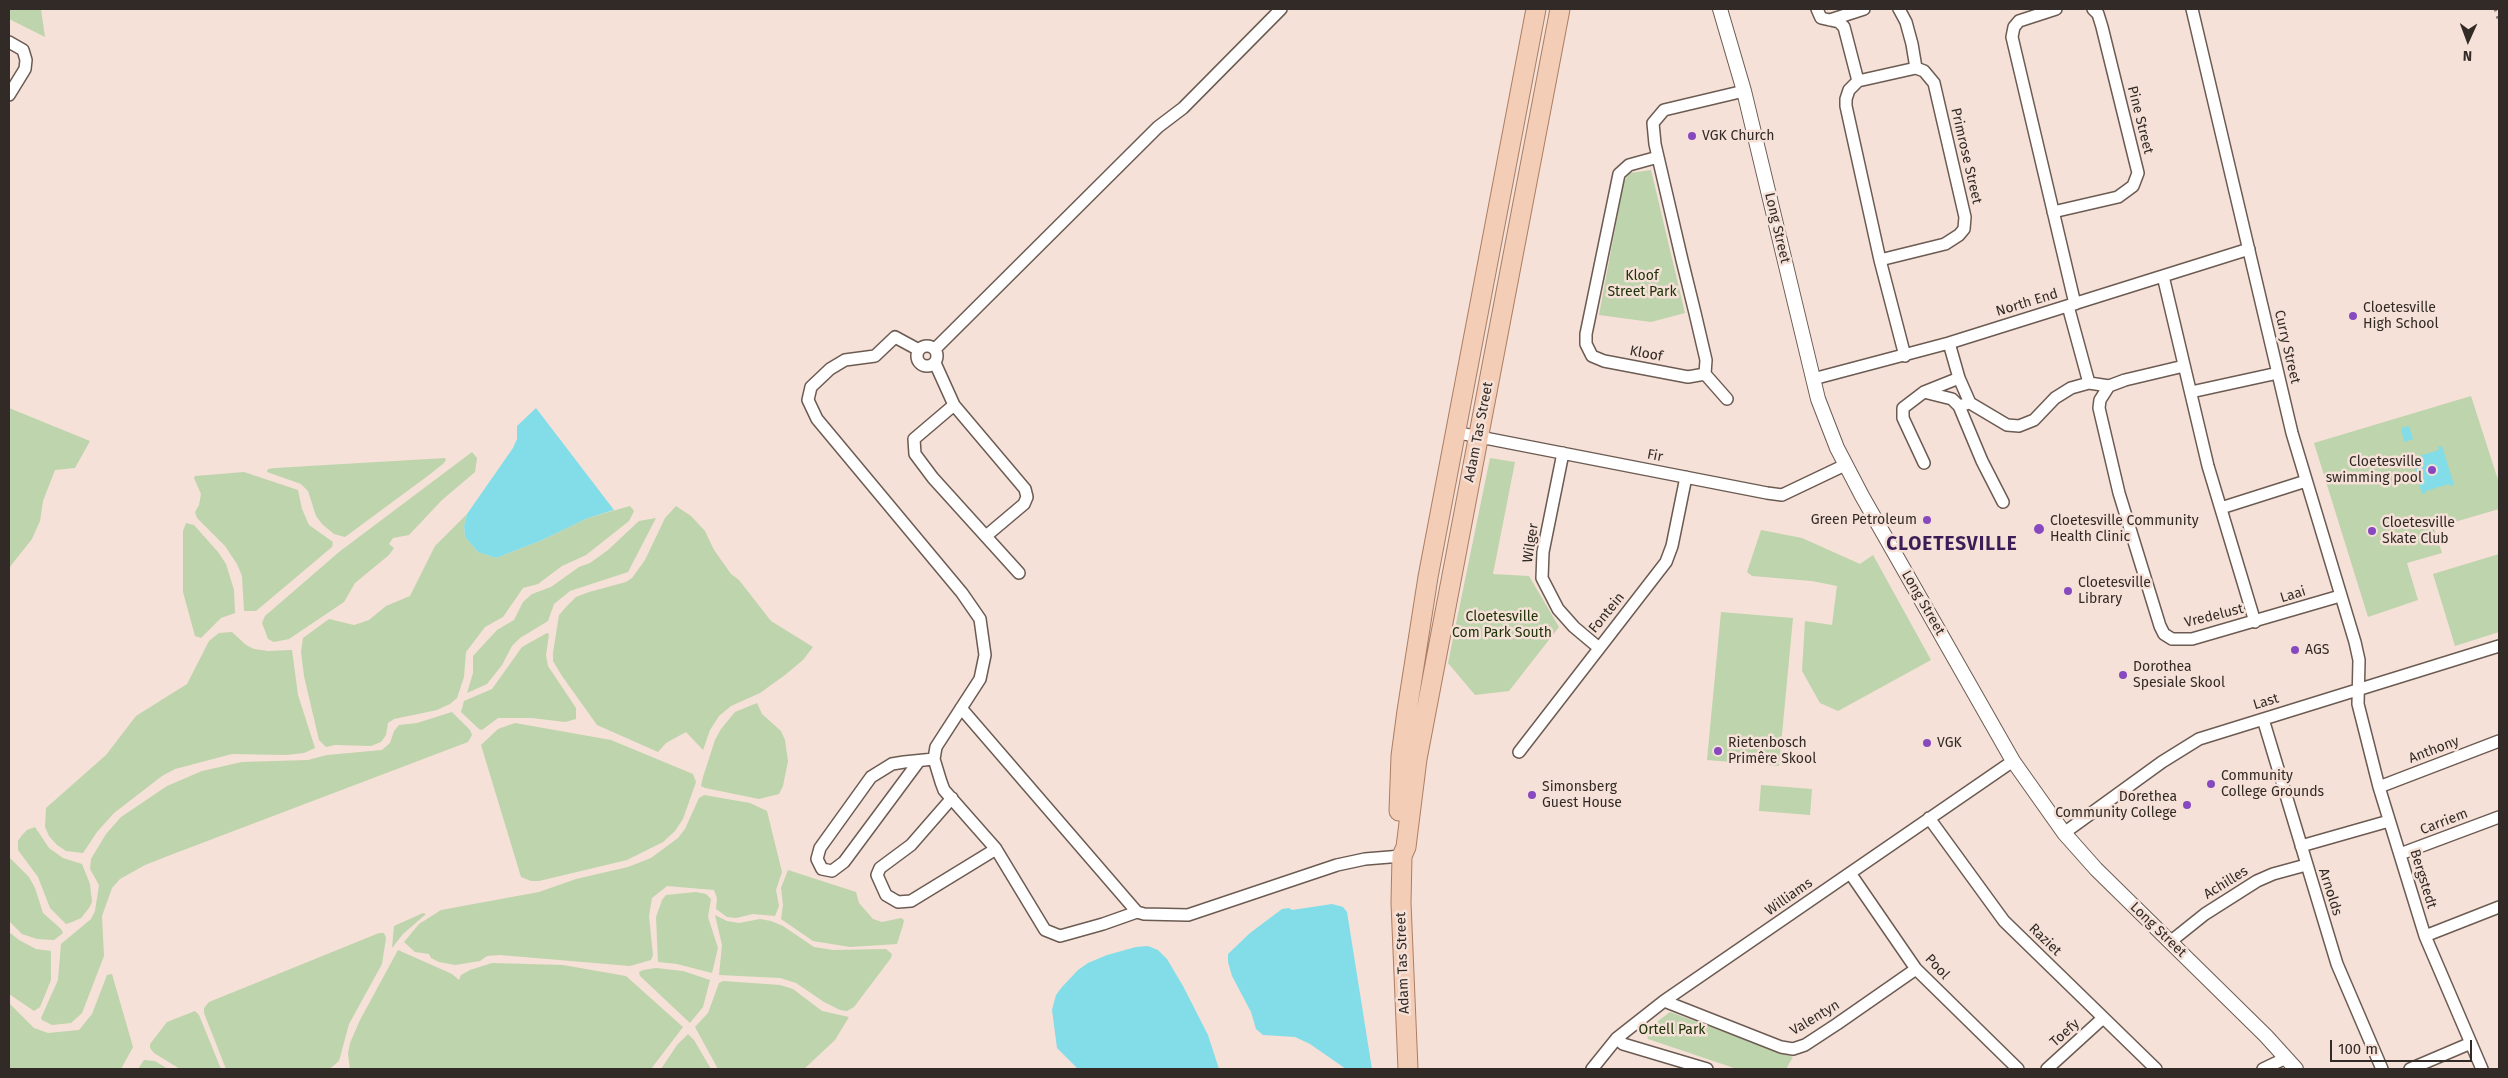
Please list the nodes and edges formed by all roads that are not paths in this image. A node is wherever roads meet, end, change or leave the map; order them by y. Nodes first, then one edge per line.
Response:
1 (1281, 9) edge
2 (1536, 9) edge
3 (1560, 9) edge
4 (1720, 9) edge
5 (1817, 9) edge
6 (1864, 9) edge
7 (1899, 9) edge
8 (2056, 9) edge
9 (2093, 9) edge
10 (2192, 9) edge
11 (1830, 20) junction
12 (9, 42) edge
13 (1916, 68) junction
14 (1858, 81) junction
15 (1744, 91) junction
16 (9, 95) edge
17 (1658, 157) junction
18 (2053, 212) junction
19 (2249, 249) junction
20 (1880, 260) junction
21 (2163, 276) junction
22 (2072, 305) junction
23 (1949, 343) junction
24 (935, 349) junction
25 (919, 350) junction
26 (1905, 356) junction
27 (935, 363) junction
28 (2184, 366) junction
29 (2278, 373) junction
30 (1705, 374) junction
31 (1959, 378) junction
32 (1813, 379) junction
33 (2089, 383) junction
34 (2109, 386) junction
35 (1924, 392) junction
36 (2191, 392) junction
37 (1727, 399) dead end
38 (1965, 404) junction
39 (954, 405) junction
40 (1454, 432) junction
41 (1479, 437) junction
42 (1563, 453) junction
43 (1924, 463) dead end
44 (1845, 465) junction
45 (1686, 477) junction
46 (2306, 481) junction
47 (2003, 502) dead end
48 (2221, 508) junction
49 (986, 536) junction
50 (1019, 573) dead end
51 (2340, 596) junction
52 (2255, 622) junction
53 (2499, 646) edge
54 (1599, 648) junction
55 (2359, 690) junction
56 (961, 708) junction
57 (2263, 719) junction
58 (2499, 741) edge
59 (1519, 752) dead end
60 (934, 759) junction
61 (920, 761) junction
62 (2013, 761) junction
63 (2379, 787) junction
64 (952, 798) junction
65 (2499, 817) edge
66 (1929, 818) junction
67 (2389, 821) junction
68 (2064, 833) junction
69 (2301, 846) junction
70 (996, 849) junction
71 (2400, 854) junction
72 (1402, 856) junction
73 (2306, 866) junction
74 (1850, 873) junction
75 (2499, 907) edge
76 (1137, 912) junction
77 (2425, 936) junction
78 (2170, 942) junction
79 (1916, 969) junction
80 (1664, 1001) junction
81 (2103, 1018) junction
82 (1617, 1038) junction
83 (2470, 1043) junction
84 (2286, 1058) junction
85 (1408, 1069) edge
86 (1592, 1069) edge
87 (1707, 1069) edge
88 (2018, 1069) edge
89 (2047, 1069) edge
90 (2156, 1069) edge
91 (2263, 1069) edge
92 (2296, 1069) edge
93 (2382, 1069) edge
94 (2410, 1069) edge
95 (2482, 1069) edge

1 - 24 street
2 - 40 main road, Adam Tas Street
3 - 41 main road, Adam Tas Street
4 - 15 street, Long Street
5 - 11 street
6 - 11 street
7 - 13 street
8 - 18 street
9 - 18 street, Pine Street
10 - 19 street, Curry Street
11 - 14 street
12 - 16 street
13 - 14 street
13 - 20 street, Primrose Street
14 - 20 street
15 - 17 street
15 - 32 street, Long Street
17 - 30 street
17 - 30 street, Kloof
18 - 22 street
19 - 21 street, North End
19 - 29 street, Curry Street
20 - 26 street
21 - 22 street, North End
21 - 28 street, Vredelust
22 - 23 street, North End
22 - 33 street
23 - 26 street, North End
23 - 31 street
24 - 25 street
24 - 27 street
25 - 27 street
25 - 56 street
26 - 32 street, North End
27 - 39 street
28 - 34 street
28 - 36 street, Vredelust
29 - 36 street
29 - 46 street, Curry Street
30 - 37 street
31 - 35 street
31 - 38 street
32 - 44 street, Long Street
33 - 34 street
33 - 38 street
34 - 52 street, Vredelust
35 - 38 street
35 - 43 street
36 - 48 street, Vredelust
38 - 47 street
39 - 49 street
39 - 49 street
40 - 41 street, Fir
40 - 72 main road, Adam Tas Street
41 - 42 street, Fir
41 - 72 main road, Adam Tas Street
42 - 45 street, Fir
42 - 54 street, Wilger
44 - 45 street, Fir
44 - 62 street, Long Street
45 - 54 street, Fontein
46 - 48 street
46 - 51 street, Curry Street
48 - 52 street, Vredelust
49 - 50 street
51 - 52 street, Laai
51 - 55 street, Curry Street
53 - 55 street, Last
54 - 59 street, Fontein
55 - 57 street, Last
55 - 63 street, Bergstedt
56 - 60 street
56 - 76 street
57 - 68 street, Last
57 - 69 street, Arnolds
58 - 63 street, Anthony
60 - 61 street
60 - 64 street
61 - 61 street
62 - 66 street, Williams
62 - 68 street, Long Street
63 - 67 street, Bergstedt
64 - 70 street
64 - 70 street
65 - 71 street, Carriem
66 - 74 street, Williams
66 - 81 street, Raziet
67 - 69 street
67 - 71 street, Bergstedt
68 - 78 street, Long Street
69 - 73 street, Arnolds
70 - 76 street
71 - 77 street, Bergstedt
72 - 76 street
72 - 85 main road, Adam Tas Street
73 - 78 street, Achilles
73 - 93 street, Arnolds
74 - 79 street, Pool
74 - 80 street, Williams
75 - 77 street
77 - 83 street, Bergstedt
78 - 84 street, Long Street
79 - 80 street, Valentyn
79 - 88 street, Pool
80 - 82 street, Williams
81 - 89 street, Toefy
81 - 90 street, Raziet
82 - 86 street, Williams
82 - 87 street
83 - 94 street
83 - 95 street, Bergstedt
84 - 91 street
84 - 92 street, Long Street

